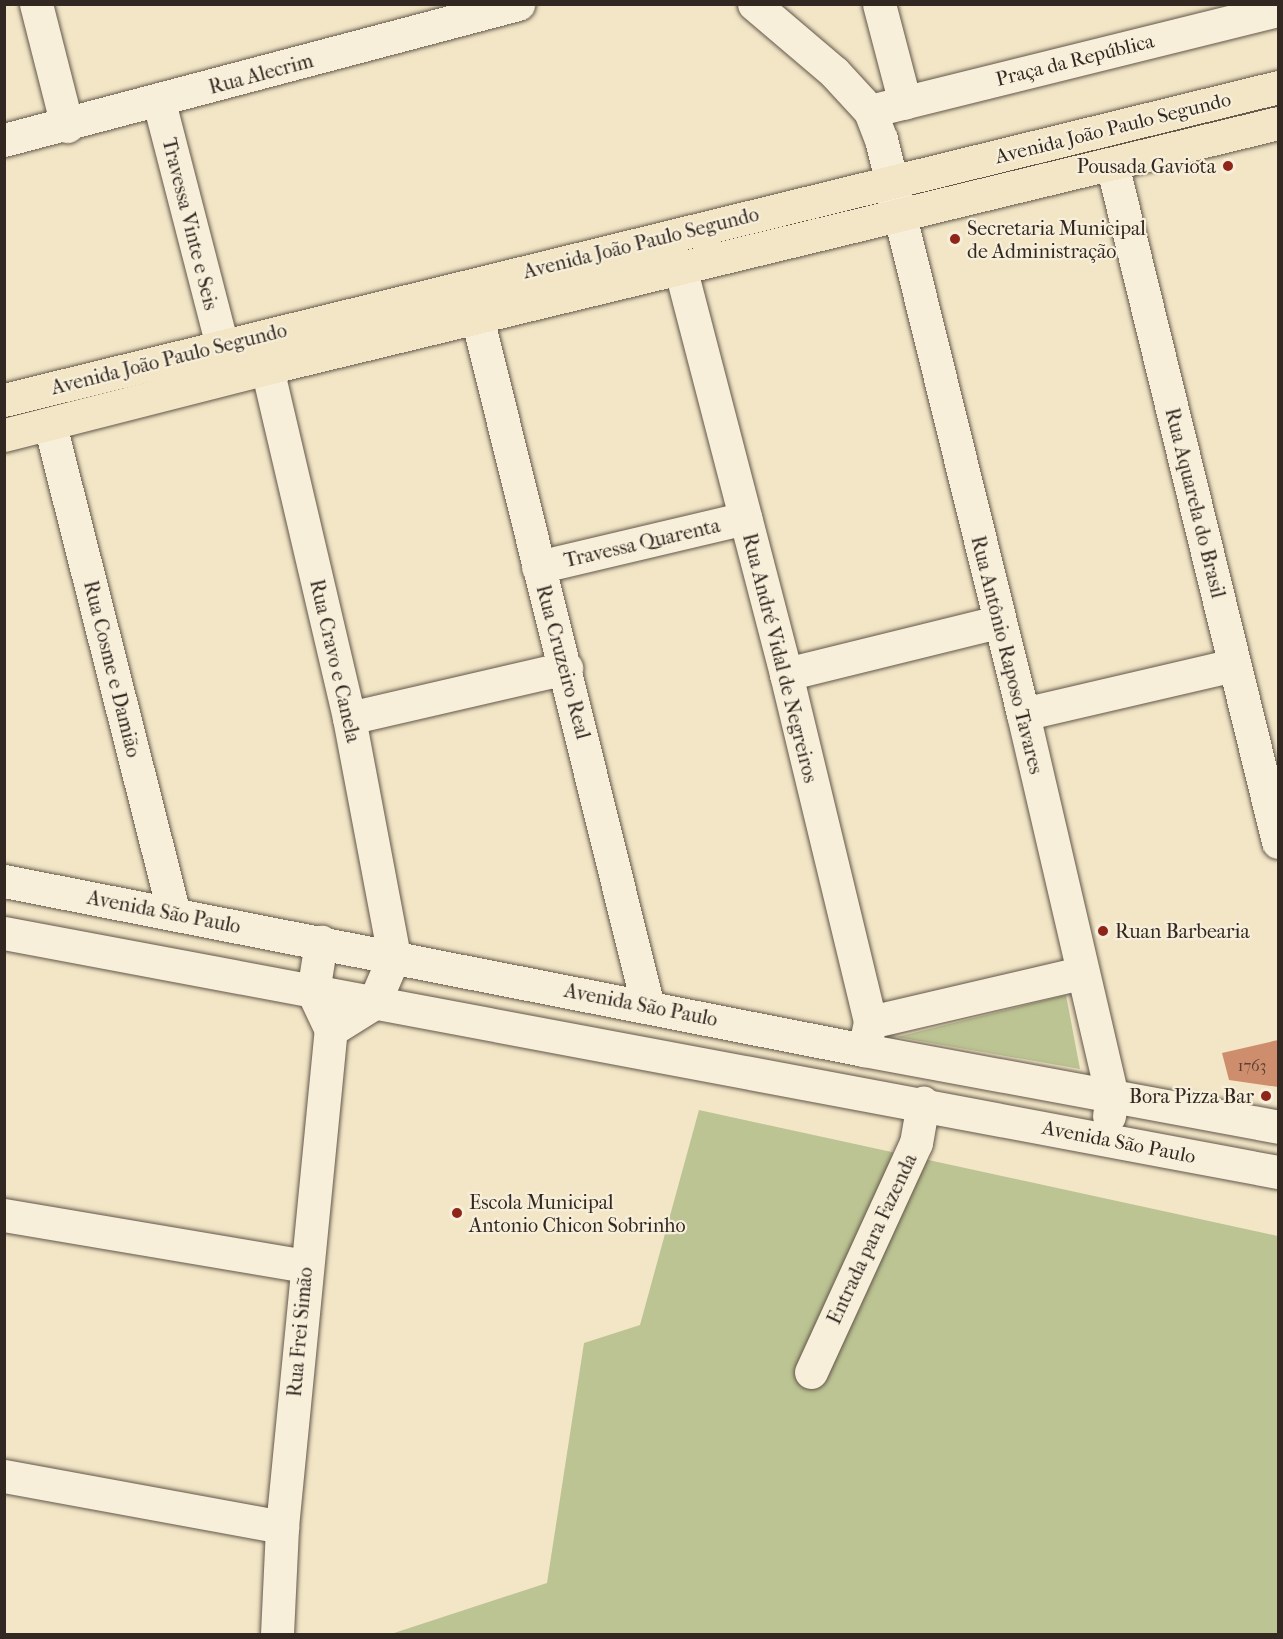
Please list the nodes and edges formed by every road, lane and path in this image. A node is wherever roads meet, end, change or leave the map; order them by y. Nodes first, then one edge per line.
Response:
1 (36, 4) edge
2 (518, 4) edge
3 (754, 4) edge
4 (879, 4) edge
5 (1278, 10) edge
6 (1278, 87) edge
7 (159, 102) junction
8 (906, 103) junction
9 (870, 111) junction
10 (1278, 123) edge
11 (67, 126) junction
12 (4, 140) edge
13 (1112, 164) junction
14 (890, 182) junction
15 (899, 214) junction
16 (680, 267) junction
17 (477, 317) junction
18 (222, 346) junction
19 (267, 368) junction
20 (4, 400) edge
21 (50, 425) junction
22 (4, 435) edge
23 (744, 518) junction
24 (538, 567) junction
25 (998, 622) junction
26 (1234, 665) junction
27 (566, 668) junction
28 (786, 674) junction
29 (1023, 714) junction
30 (349, 718) junction
31 (1271, 779) edge
32 (1278, 842) edge
33 (4, 881) edge
34 (174, 914) junction
35 (4, 933) edge
36 (321, 942) junction
37 (394, 956) junction
38 (1081, 973) junction
39 (313, 992) junction
40 (374, 1003) junction
41 (648, 1006) junction
42 (331, 1030) junction
43 (867, 1036) junction
44 (1112, 1097) junction
45 (923, 1103) junction
46 (1278, 1127) edge
47 (1106, 1141) junction
48 (1278, 1172) edge
49 (4, 1215) edge
50 (306, 1266) junction
51 (811, 1372) dead end
52 (4, 1476) edge
53 (282, 1527) junction
54 (277, 1635) edge

1 - 11 street
2 - 7 street, Rua Alecrim
3 - 9 street
4 - 8 street
5 - 8 street, Praça da República
6 - 14 main road, Avenida João Paulo Segundo
7 - 11 street, Rua Alecrim
7 - 18 street, Travessa Vinte e Seis
8 - 9 street, Praça da República
9 - 14 street
10 - 13 main road, Avenida João Paulo Segundo
11 - 12 street, Rua Alecrim
13 - 15 main road, Avenida João Paulo Segundo
13 - 26 street, Rua Aquarela do Brasil
14 - 15 street, Rua Antônio Raposo Tavares
14 - 18 main road, Avenida João Paulo Segundo
15 - 16 main road, Avenida João Paulo Segundo
15 - 25 street, Rua Antônio Raposo Tavares
16 - 17 main road, Avenida João Paulo Segundo
16 - 23 street, Rua André Vidal de Negreiros
17 - 19 main road, Avenida João Paulo Segundo
17 - 24 street, Rua Cruzeiro Real
18 - 20 main road, Avenida João Paulo Segundo
19 - 21 main road, Avenida João Paulo Segundo
19 - 30 street, Rua Cravo e Canela
21 - 22 main road, Avenida João Paulo Segundo
21 - 34 street, Rua Cosme e Damião
23 - 24 street, Travessa Quarenta
23 - 28 street, Rua André Vidal de Negreiros
24 - 27 street, Rua Cruzeiro Real
25 - 28 street
25 - 29 street, Rua Antônio Raposo Tavares
26 - 29 street
26 - 31 street, Rua Aquarela do Brasil
27 - 30 street
27 - 41 street, Rua Cruzeiro Real
28 - 43 street, Rua André Vidal de Negreiros
29 - 38 street, Rua Antônio Raposo Tavares
30 - 37 street, Rua Cravo e Canela
31 - 32 street, Rua Aquarela do Brasil
33 - 34 street, Avenida São Paulo
34 - 36 street, Avenida São Paulo
35 - 39 street, Avenida São Paulo
36 - 37 street, Avenida São Paulo
36 - 39 street
37 - 40 street
37 - 41 street, Avenida São Paulo
38 - 43 street
38 - 44 street, Rua Antônio Raposo Tavares
39 - 40 street, Avenida São Paulo
39 - 42 street
40 - 42 street
40 - 45 street, Avenida São Paulo
41 - 43 street, Avenida São Paulo
42 - 50 street, Rua Frei Simão
43 - 44 street, Avenida São Paulo
44 - 46 street, Avenida São Paulo
44 - 47 street
45 - 47 street, Avenida São Paulo
45 - 51 street, Entrada para Fazenda
47 - 48 street, Avenida São Paulo
49 - 50 street
50 - 53 street, Rua Frei Simão
52 - 53 street
53 - 54 street, Rua Frei Simão

